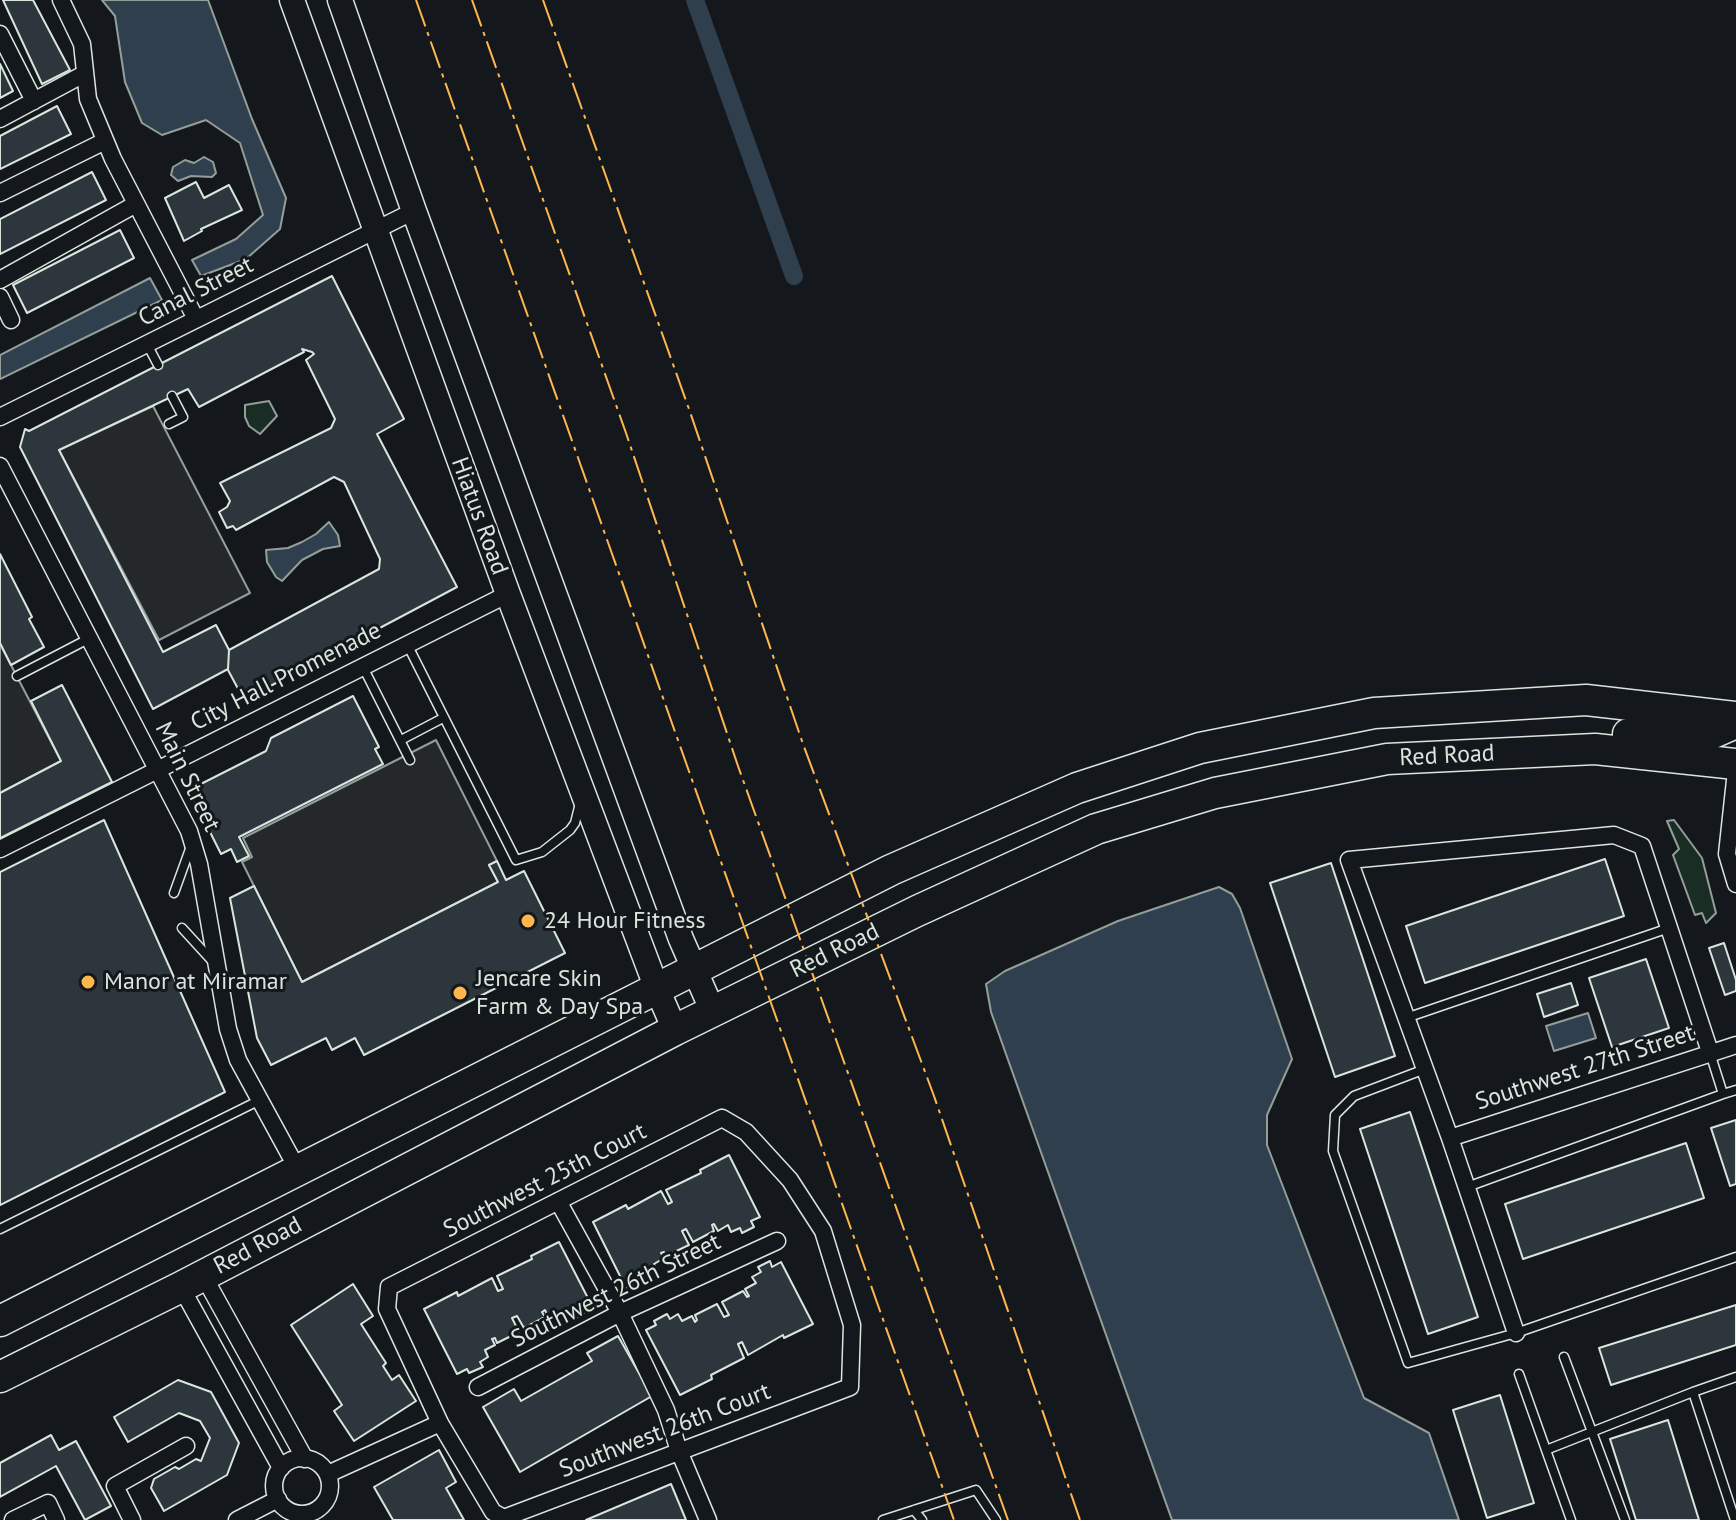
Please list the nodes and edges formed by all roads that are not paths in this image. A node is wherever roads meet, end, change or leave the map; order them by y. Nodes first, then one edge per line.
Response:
1 (61, 0) edge
2 (292, 0) edge
3 (340, 0) edge
4 (0, 34) edge
5 (84, 74) junction
6 (34, 101) junction
7 (0, 119) edge
8 (105, 141) junction
9 (0, 193) edge
10 (136, 204) junction
11 (414, 211) junction
12 (373, 230) junction
13 (0, 280) edge
14 (0, 297) edge
15 (196, 319) junction
16 (11, 320) dead end
17 (147, 343) junction
18 (158, 365) dead end
19 (172, 396) dead end
20 (0, 417) edge
21 (169, 424) dead end
22 (0, 466) edge
23 (508, 594) junction
24 (90, 638) junction
25 (406, 644) junction
26 (363, 666) junction
27 (17, 676) dead end
28 (443, 718) junction
29 (1736, 720) edge
30 (401, 740) junction
31 (1495, 754) junction
32 (410, 760) dead end
33 (1736, 764) edge
34 (158, 768) junction
35 (1736, 771) edge
36 (582, 790) junction
37 (192, 842) junction
38 (0, 849) edge
39 (1736, 884) edge
40 (174, 893) dead end
41 (182, 928) dead end
42 (1669, 928) junction
43 (218, 967) junction
44 (694, 971) junction
45 (657, 989) junction
46 (713, 1012) junction
47 (1406, 1018) junction
48 (675, 1030) junction
49 (1736, 1045) edge
50 (1710, 1052) junction
51 (1426, 1069) junction
52 (1736, 1090) edge
53 (1723, 1094) junction
54 (260, 1100) junction
55 (1450, 1138) junction
56 (298, 1170) junction
57 (1467, 1187) junction
58 (558, 1201) junction
59 (0, 1229) edge
60 (777, 1241) dead end
61 (1736, 1257) edge
62 (192, 1281) junction
63 (3, 1311) edge
64 (620, 1313) junction
65 (1516, 1333) junction
66 (1564, 1357) dead end
67 (1519, 1374) dead end
68 (0, 1377) edge
69 (1736, 1377) edge
70 (478, 1387) dead end
71 (850, 1387) joint
72 (1693, 1392) junction
73 (440, 1423) junction
74 (1593, 1431) junction
75 (186, 1446) dead end
76 (1546, 1450) junction
77 (679, 1451) junction
78 (305, 1459) junction
79 (281, 1468) junction
80 (328, 1474) junction
81 (278, 1499) junction
82 (914, 1510) junction
83 (13, 1520) edge
84 (56, 1520) edge
85 (132, 1520) edge
86 (237, 1520) edge
87 (708, 1520) edge
88 (883, 1520) edge
89 (922, 1520) edge
90 (996, 1520) edge
91 (1571, 1520) edge
92 (1625, 1520) edge
93 (1735, 1520) edge

1 - 5 street
2 - 12 main road, Hiatus Road
3 - 11 main road, Hiatus Road
4 - 6 street
5 - 6 street
5 - 8 street
6 - 7 street
8 - 9 street
8 - 10 street
10 - 13 street
10 - 15 street
11 - 12 street, Canal Street
11 - 44 main road, Hiatus Road
12 - 15 street, Canal Street
12 - 23 main road, Hiatus Road
14 - 16 street
15 - 17 street, Canal Street
17 - 18 lane
17 - 20 street, Canal Street
19 - 21 lane
22 - 24 street, Main Street
23 - 25 street, City Hall Promenade
23 - 36 main road, Hiatus Road
24 - 27 lane
24 - 34 street, Main Street
25 - 26 street, City Hall Promenade
25 - 28 lane
26 - 30 lane
26 - 34 street, City Hall Promenade
28 - 30 lane
28 - 36 lane
29 - 31 highway
29 - 44 highway, Red Road
30 - 32 lane
31 - 33 highway, Red Road
31 - 46 highway, Red Road
34 - 37 street, Main Street
34 - 38 street, City Hall Promenade
35 - 39 street
36 - 45 main road, Hiatus Road
37 - 40 lane
37 - 43 street, Main Street
41 - 43 lane
42 - 47 lane
42 - 47 street
42 - 50 street
43 - 54 street, Main Street
44 - 45 highway, Red Road
44 - 46 main road, Hiatus Road
45 - 48 main road, Hiatus Road
45 - 56 highway, Red Road
46 - 48 highway, Red Road
47 - 51 street
48 - 62 highway, Red Road
49 - 50 street, Southwest 27th Street
50 - 53 lane
50 - 55 street, Southwest 27th Street
51 - 55 street
51 - 65 lane
52 - 53 lane
53 - 57 lane
54 - 56 street, Main Street
54 - 59 lane
55 - 57 street
56 - 63 highway, Red Road
57 - 65 street
58 - 64 street
58 - 71 street, Southwest 25th Court
58 - 73 street, Southwest 25th Court
60 - 64 street, Southwest 26th Street
61 - 65 lane
62 - 68 highway, Red Road
62 - 78 street
62 - 79 street
64 - 70 street, Southwest 26th Street
64 - 77 street
66 - 74 lane
67 - 76 lane
69 - 72 lane
71 - 77 street, Southwest 26th Court
72 - 74 lane
72 - 93 lane
73 - 77 street, Southwest 26th Court
73 - 80 street
74 - 76 lane
74 - 92 lane
75 - 85 street
76 - 91 lane
77 - 87 street
78 - 79 street
78 - 80 street
79 - 81 street
80 - 81 street
81 - 86 street
82 - 88 lane
82 - 89 lane
82 - 90 lane
83 - 84 street

